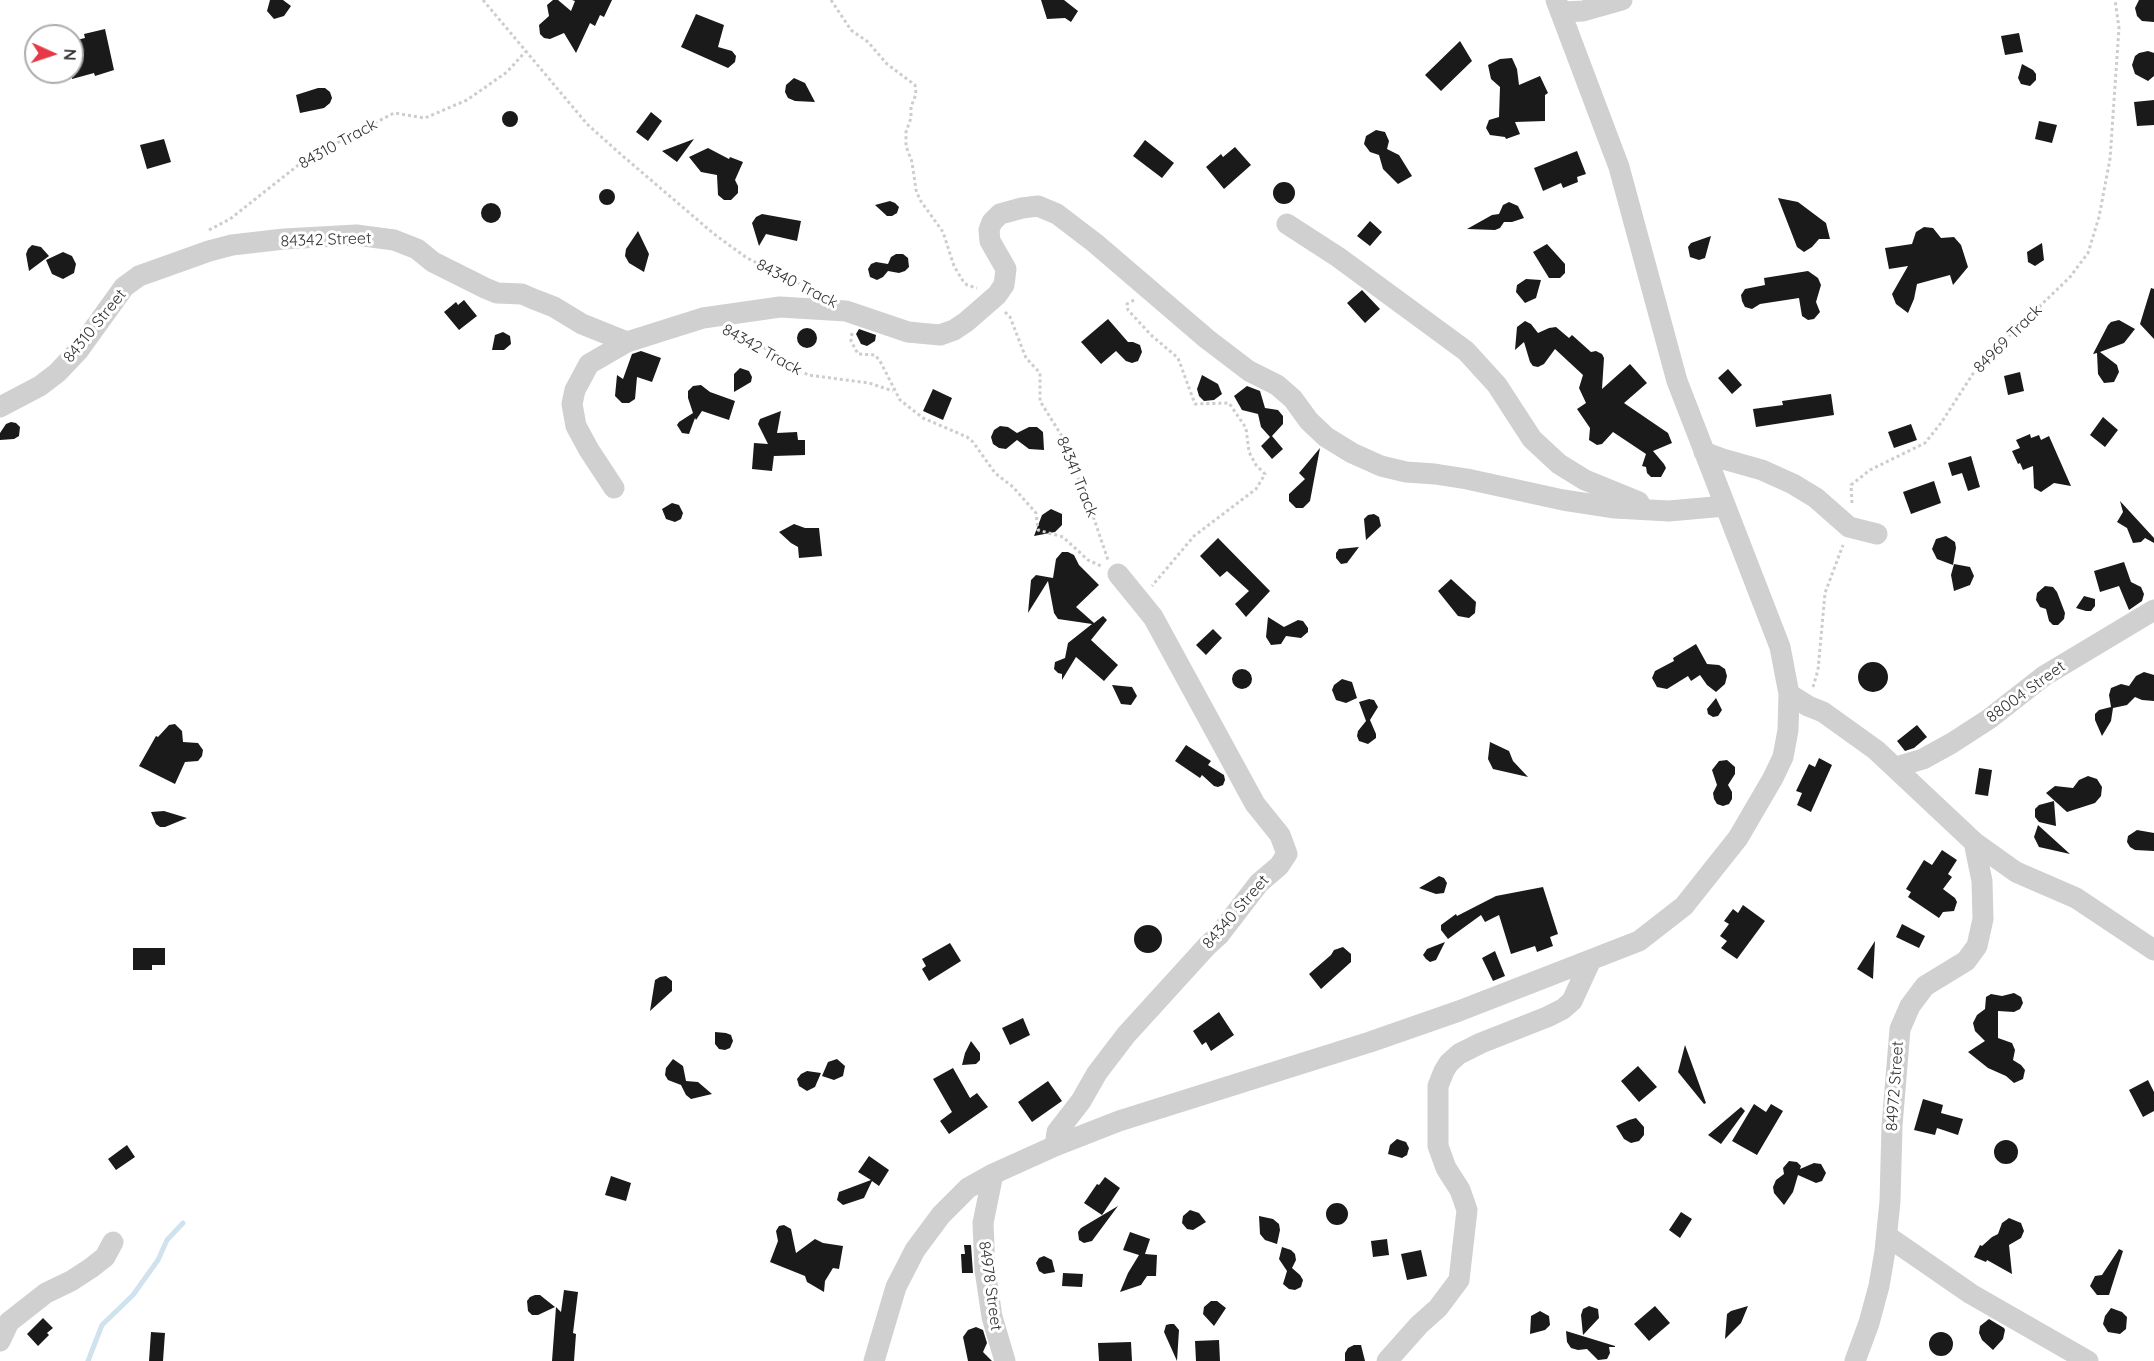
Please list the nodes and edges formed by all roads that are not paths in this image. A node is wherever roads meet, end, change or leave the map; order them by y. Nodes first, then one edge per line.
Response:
1 (1622, 0) edge
2 (1559, 6) edge
3 (1287, 224) dead end
4 (161, 267) joint
5 (627, 342) junction
6 (0, 407) edge
7 (1704, 452) junction
8 (614, 488) dead end
9 (1725, 506) junction
10 (1669, 511) junction
11 (1877, 534) dead end
12 (1118, 574) road end
13 (2154, 610) edge
14 (1789, 694) junction
15 (1896, 766) junction
16 (1974, 842) junction
17 (2154, 950) edge
18 (1590, 962) junction
19 (1055, 1146) junction
20 (993, 1174) junction
21 (1887, 1236) junction
22 (113, 1242) dead end
23 (0, 1341) edge
24 (874, 1361) edge
25 (1005, 1361) edge
26 (1387, 1361) edge
27 (1855, 1361) edge
28 (2088, 1361) edge

1 - 2 street
2 - 7 street
3 - 10 street
4 - 5 street, 84342 Street
4 - 6 street, 84310 Street
5 - 8 street
5 - 10 street
7 - 9 street
7 - 11 street
9 - 10 street
9 - 14 street
12 - 19 street, 84340 Street
13 - 15 street, 88004 Street
14 - 15 street
14 - 18 street
15 - 16 street
16 - 17 street
16 - 21 street, 84972 Street
18 - 19 street
18 - 26 street
19 - 20 street
20 - 24 street
20 - 25 street, 84978 Street
21 - 27 street, 84972 Street
21 - 28 street
22 - 23 street

